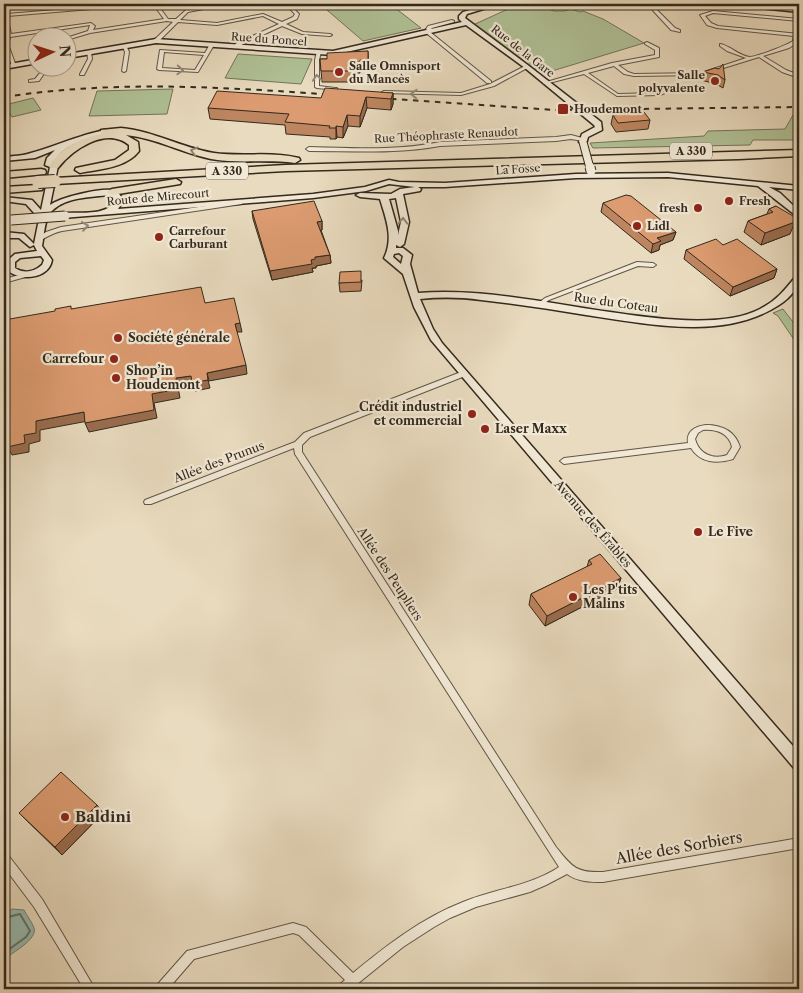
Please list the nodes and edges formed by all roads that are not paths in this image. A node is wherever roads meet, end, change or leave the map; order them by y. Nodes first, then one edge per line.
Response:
1 (140, 4) edge
2 (155, 4) edge
3 (225, 4) edge
4 (287, 4) edge
5 (497, 4) edge
6 (570, 4) edge
7 (612, 4) edge
8 (649, 4) edge
9 (738, 4) edge
10 (582, 5) edge
11 (799, 10) edge
12 (4, 13) edge
13 (167, 20) junction
14 (178, 20) junction
15 (799, 20) edge
16 (452, 21) dead end
17 (466, 23) junction
18 (284, 24) junction
19 (429, 31) junction
20 (678, 31) dead end
21 (90, 32) junction
22 (330, 34) dead end
23 (78, 35) edge
24 (798, 35) edge
25 (10, 36) junction
26 (156, 41) junction
27 (646, 43) dead end
28 (212, 45) junction
29 (722, 45) dead end
30 (124, 46) junction
31 (237, 46) junction
32 (89, 52) junction
33 (319, 52) junction
34 (78, 54) edge
35 (207, 54) junction
36 (760, 56) junction
37 (751, 59) junction
38 (28, 63) edge
39 (614, 64) junction
40 (14, 66) junction
41 (4, 67) edge
42 (527, 67) junction
43 (124, 71) dead end
44 (584, 72) junction
45 (82, 74) dead end
46 (799, 77) edge
47 (38, 78) edge
48 (31, 80) dead end
49 (489, 82) dead end
50 (545, 83) junction
51 (345, 90) edge
52 (668, 91) dead end
53 (378, 92) edge
54 (105, 132) joint
55 (87, 136) junction
56 (583, 140) junction
57 (799, 146) edge
58 (309, 149) dead end
59 (799, 153) edge
60 (29, 157) junction
61 (4, 159) edge
62 (294, 160) junction
63 (399, 165) junction
64 (80, 170) junction
65 (54, 171) junction
66 (591, 173) junction
67 (4, 174) edge
68 (242, 176) junction
69 (39, 181) junction
70 (748, 182) junction
71 (4, 185) edge
72 (377, 186) junction
73 (798, 187) edge
74 (786, 189) junction
75 (4, 190) edge
76 (400, 190) junction
77 (112, 192) junction
78 (313, 196) junction
79 (382, 196) junction
80 (778, 196) junction
81 (4, 200) edge
82 (251, 200) junction
83 (106, 212) junction
84 (798, 214) edge
85 (40, 216) junction
86 (6, 220) edge
87 (4, 235) edge
88 (39, 239) junction
89 (30, 244) junction
90 (403, 251) junction
91 (391, 252) junction
92 (43, 254) junction
93 (18, 256) junction
94 (406, 261) junction
95 (395, 263) junction
96 (653, 265) dead end
97 (10, 269) junction
98 (407, 273) junction
99 (27, 274) junction
100 (799, 278) edge
101 (4, 279) edge
102 (416, 296) junction
103 (539, 305) junction
104 (464, 374) junction
105 (298, 444) junction
106 (692, 445) junction
107 (564, 461) dead end
108 (148, 502) dead end
109 (799, 763) edge
110 (799, 843) edge
111 (4, 859) edge
112 (566, 868) junction
113 (353, 980) junction
114 (90, 989) edge
115 (161, 989) edge
116 (343, 989) edge

1 - 12 street
2 - 13 street
3 - 14 street
4 - 18 street
5 - 17 street, Rue de la Gare
6 - 10 street
7 - 10 street
8 - 20 street
9 - 11 street
12 - 25 street
13 - 14 street
13 - 21 street
14 - 18 street
14 - 26 street
15 - 24 street
16 - 19 street
17 - 19 street, Rue du Poncel
17 - 42 street, Rue de la Gare
18 - 22 street
18 - 31 street
19 - 33 street, Rue du Poncel
19 - 49 street
21 - 23 street
21 - 25 street
24 - 36 street
25 - 40 street
26 - 28 street, Rue du Poncel
26 - 30 street, Rue du Poncel
27 - 39 street
28 - 31 street, Rue du Poncel
28 - 35 street
29 - 37 street
30 - 32 street, Rue du Poncel
30 - 43 street
31 - 33 street, Rue du Poncel
32 - 34 street, Rue du Poncel
32 - 45 street
51 -> 33 street
35 -> 35 street
36 - 37 street
36 - 46 street
37 - 39 street
38 - 40 street
39 - 44 street
40 - 41 street
42 - 50 street, Rue de la Gare
42 -> 53 street
44 - 50 street
44 - 52 street
47 - 48 street
50 - 56 street, Rue de la Gare
54 - 55 street
62 -> 54 highway
55 - 60 street
55 - 65 street
56 - 58 street, Rue Théophraste Renaudot
56 - 66 street, bridge
57 - 62 highway, A 330
59 - 63 highway, A 330
60 - 61 street
60 - 65 street
62 - 64 highway, A 330
63 - 65 highway, A 330
63 - 68 highway
64 - 65 highway, A 330
64 - 65 highway
65 - 68 highway
65 - 69 highway
65 - 69 highway, A 330
65 - 85 street
66 - 70 street
66 - 76 street, La Fosse
67 - 69 highway, A 330
68 - 77 highway
69 - 71 highway, A 330
69 - 75 highway
70 - 74 street
70 - 80 street
72 - 76 street, Route de Mirecourt
72 - 78 street, Route de Mirecourt
72 - 79 street
73 - 74 street
74 - 80 street
74 - 84 street
76 - 79 street, Route de Mirecourt
90 -> 76 street
77 - 83 street
77 - 85 street
78 - 79 street, Route de Mirecourt
78 - 82 street, Route de Mirecourt
79 - 91 street
80 - 84 street
81 - 85 street
82 - 83 street, Route de Mirecourt
88 -> 82 street
83 - 86 street, Route de Mirecourt, bridge
85 - 88 street
85 - 89 street
87 - 89 street
88 - 92 street
89 - 93 street
90 - 91 street
90 - 94 street, Avenue des Érables
91 - 95 street
92 - 93 street
92 - 99 street
93 - 97 street
94 - 95 street
94 - 98 street, Avenue des Érables
95 - 98 street, Avenue des Érables
96 - 103 street
97 - 99 street
97 - 101 street
98 - 102 street, Avenue des Érables
99 - 101 street
100 - 103 street, Rue du Coteau
102 - 103 street, Rue du Coteau
102 - 104 street, Avenue des Érables
104 - 105 street
104 - 109 street, Avenue des Érables
105 - 108 street, Allée des Prunus
105 - 112 street, Allée des Peupliers
106 - 106 street
106 - 107 street
110 - 112 street, Allée des Sorbiers
111 - 114 street
112 - 113 street
113 - 115 street
113 - 116 street

